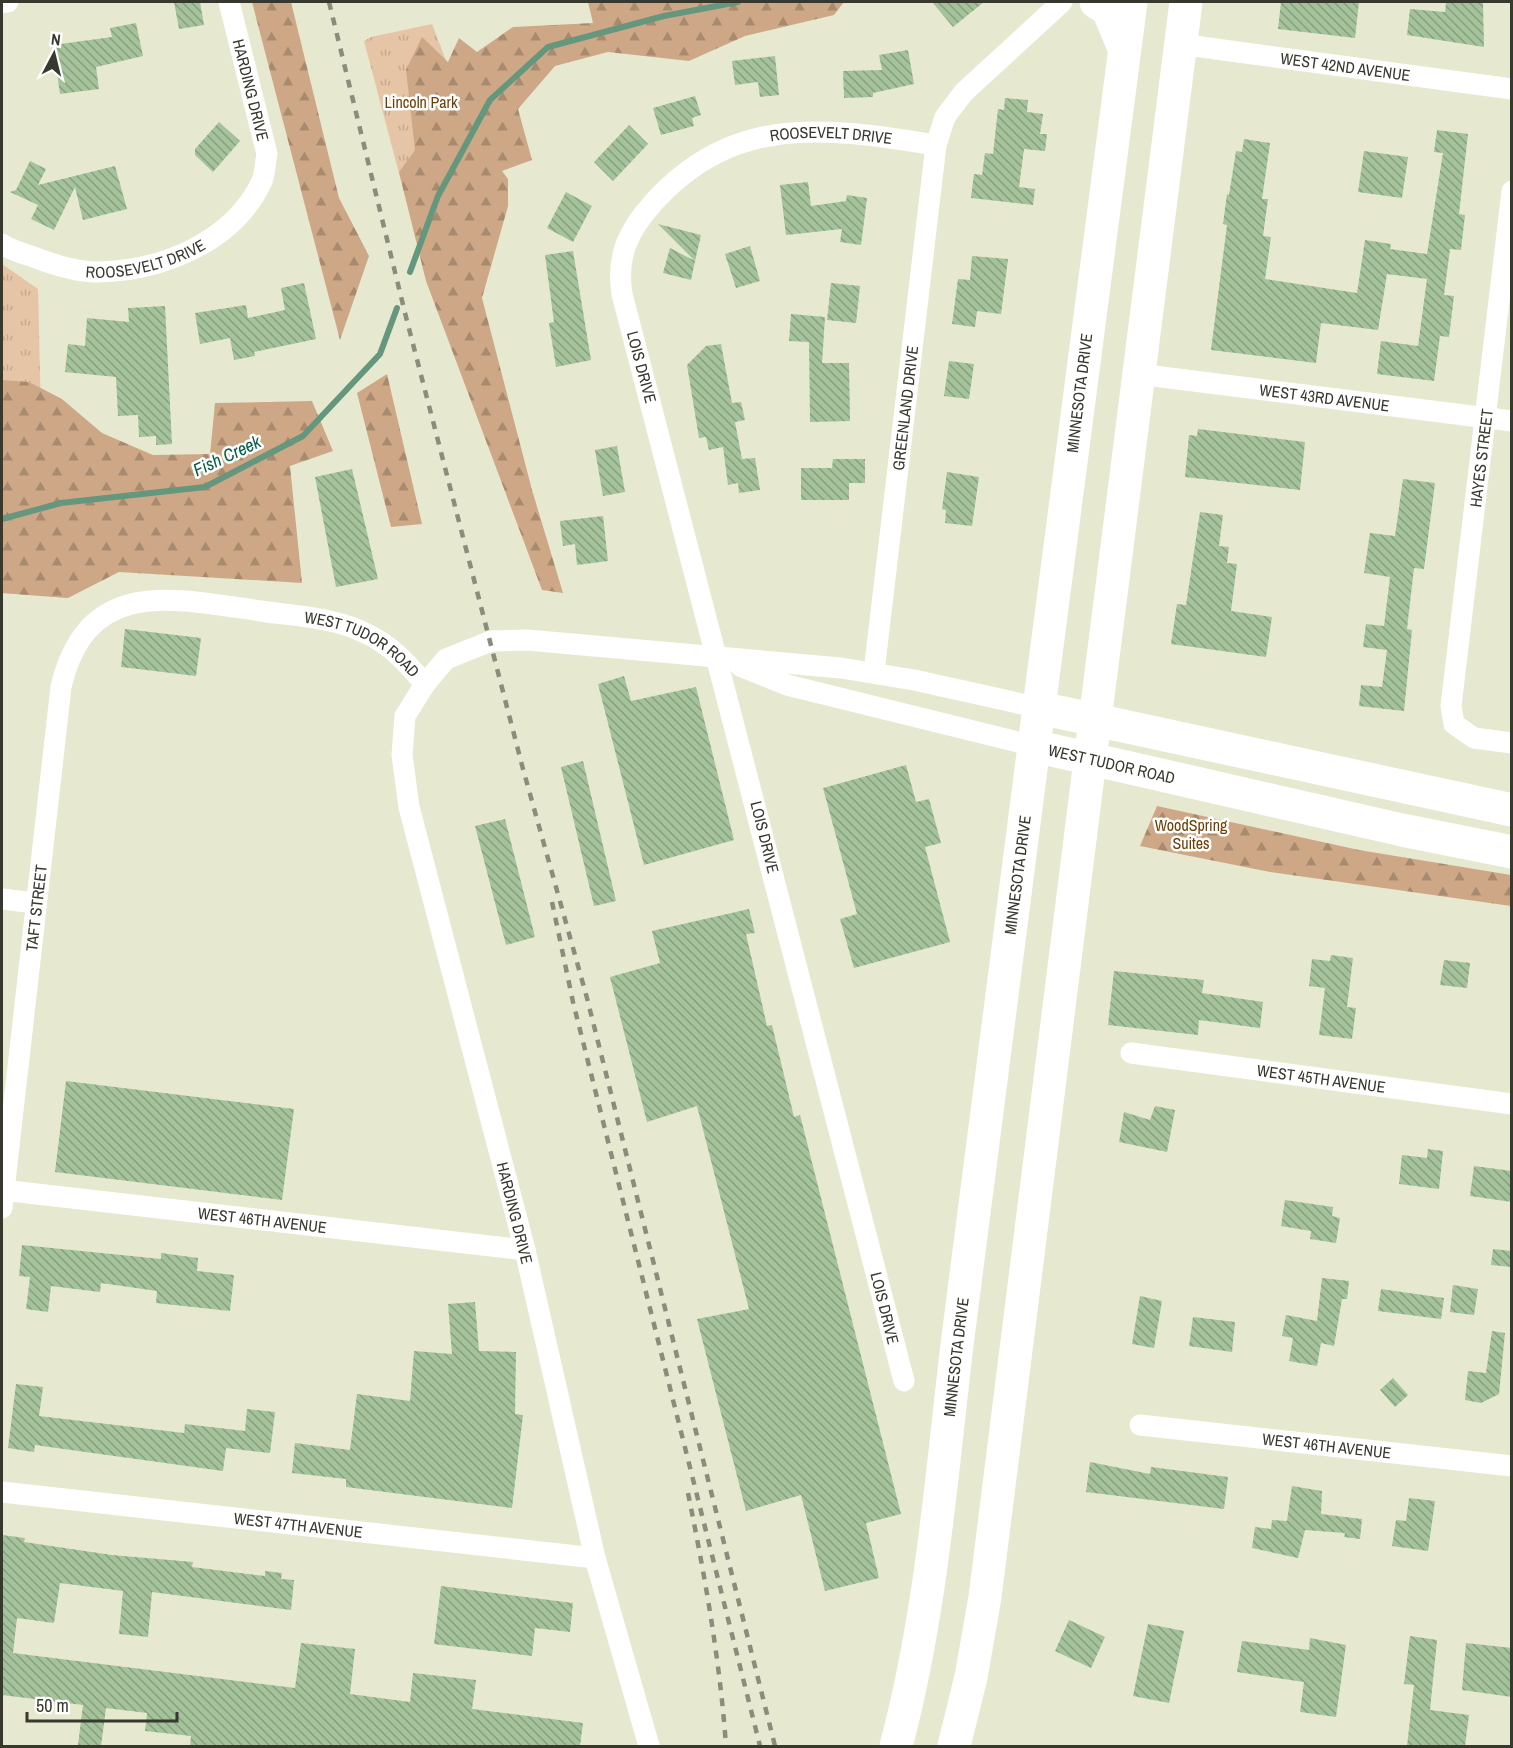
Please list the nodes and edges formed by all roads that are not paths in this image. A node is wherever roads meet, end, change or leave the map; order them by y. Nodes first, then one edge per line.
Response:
1 (8, 2) edge
2 (229, 2) edge
3 (1062, 2) edge
4 (1096, 2) edge
5 (1131, 2) edge
6 (1186, 2) edge
7 (2, 3) edge
8 (1179, 44) junction
9 (1124, 48) junction
10 (1512, 89) edge
11 (936, 145) junction
12 (263, 179) joint
13 (1512, 191) edge
14 (2, 244) edge
15 (622, 294) joint
16 (1138, 374) junction
17 (1485, 418) junction
18 (1512, 421) edge
19 (98, 621) joint
20 (718, 657) junction
21 (874, 672) junction
22 (425, 684) junction
23 (1040, 708) junction
24 (1096, 720) junction
25 (1512, 743) edge
26 (1034, 746) junction
27 (1090, 760) junction
28 (1512, 810) edge
29 (1512, 852) edge
30 (2, 899) edge
31 (35, 903) junction
32 (1131, 1053) dead end
33 (1512, 1104) edge
34 (2, 1196) edge
35 (525, 1250) junction
36 (904, 1381) dead end
37 (1140, 1425) dead end
38 (1512, 1466) edge
39 (2, 1492) edge
40 (595, 1558) junction
41 (649, 1746) edge
42 (896, 1746) edge
43 (954, 1746) edge

1 - 7 street
2 - 12 street, HARDING DRIVE
3 - 11 street
4 - 9 main road
5 - 9 main road, MINNESOTA DRIVE
6 - 8 main road
8 - 10 street, WEST 42ND AVENUE
8 - 16 main road
9 - 23 main road, MINNESOTA DRIVE
11 - 15 street, ROOSEVELT DRIVE
11 - 21 street, GREENLAND DRIVE
12 - 14 street, ROOSEVELT DRIVE
13 - 17 street, HAYES STREET
15 - 20 street, LOIS DRIVE
16 - 17 street, WEST 43RD AVENUE
16 - 24 main road
17 - 18 street, WEST 43RD AVENUE
17 - 25 street, HAYES STREET
19 - 22 street, WEST TUDOR ROAD
19 - 31 street, TAFT STREET
20 - 21 street, WEST TUDOR ROAD
20 - 22 street, WEST TUDOR ROAD
20 - 26 street, WEST TUDOR ROAD
20 - 36 street, LOIS DRIVE
21 - 23 street, WEST TUDOR ROAD
22 - 35 street, HARDING DRIVE
23 - 24 main road, WEST TUDOR ROAD
23 - 26 main road, MINNESOTA DRIVE
24 - 27 main road
24 - 28 main road, WEST TUDOR ROAD
26 - 27 main road, WEST TUDOR ROAD
26 - 42 main road, MINNESOTA DRIVE
27 - 29 main road, WEST TUDOR ROAD
27 - 43 main road
30 - 31 street
31 - 34 street, TAFT STREET
32 - 33 street, WEST 45TH AVENUE
34 - 35 street, WEST 46TH AVENUE
35 - 40 street, HARDING DRIVE
37 - 38 street, WEST 46TH AVENUE
39 - 40 street, WEST 47TH AVENUE
40 - 41 street, HARDING DRIVE

